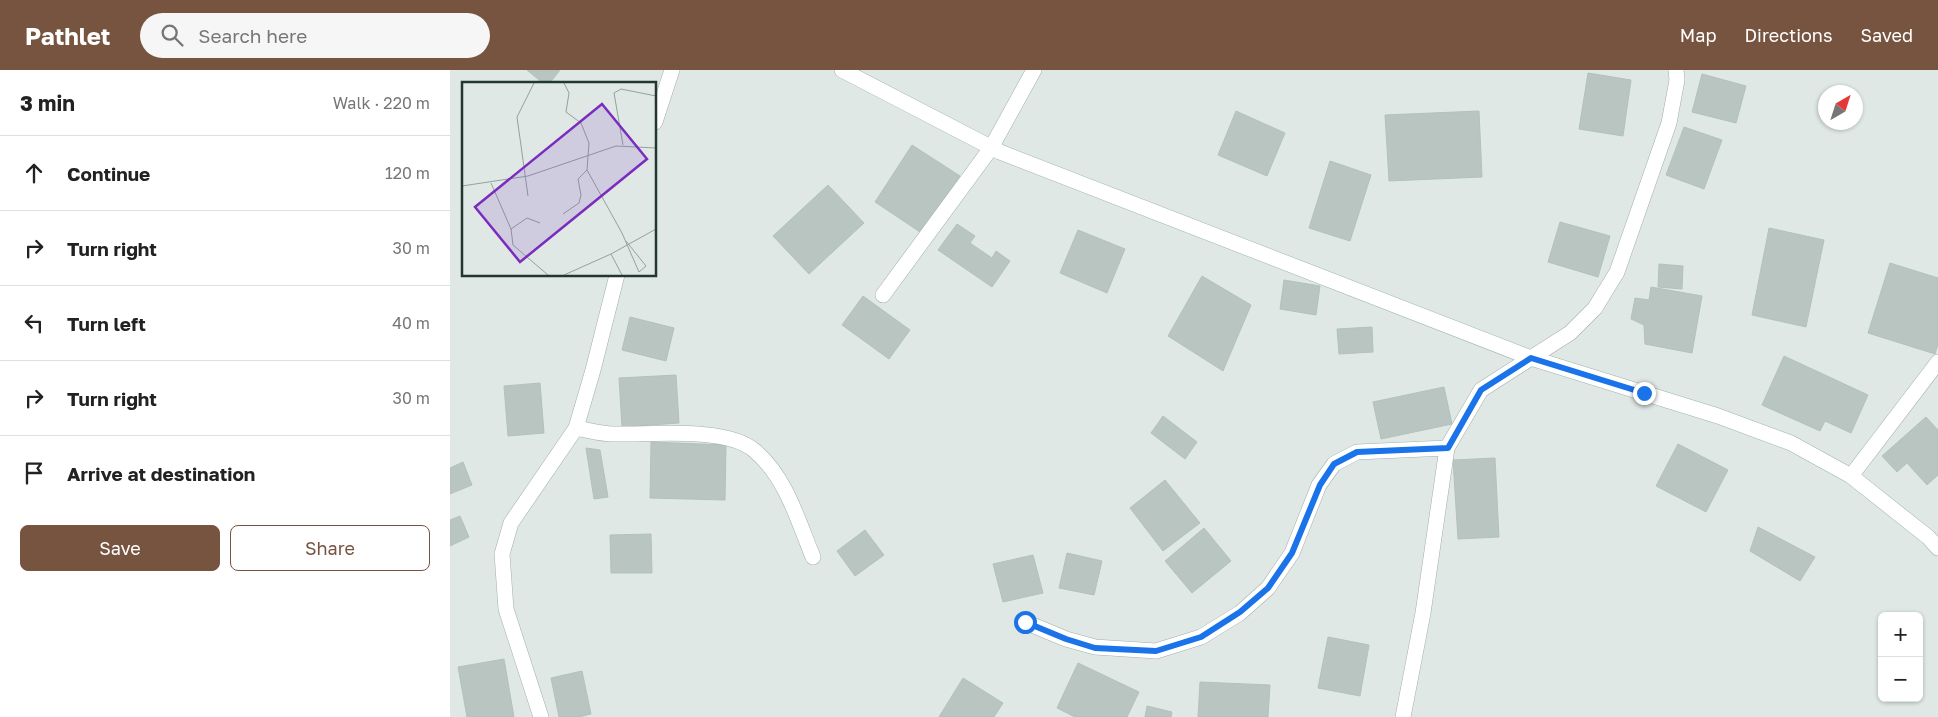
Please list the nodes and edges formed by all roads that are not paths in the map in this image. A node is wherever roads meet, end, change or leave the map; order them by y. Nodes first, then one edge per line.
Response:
1 (672, 70) edge
2 (842, 70) edge
3 (1034, 70) edge
4 (1676, 70) edge
5 (656, 119) edge
6 (991, 148) junction
7 (617, 276) edge
8 (883, 294) dead end
9 (1531, 358) junction
10 (1938, 362) edge
11 (576, 428) junction
12 (1448, 448) junction
13 (1851, 476) junction
14 (1938, 548) edge
15 (813, 557) dead end
16 (1025, 622) dead end
17 (541, 717) edge
18 (1403, 717) edge

1 - 5 street
2 - 6 street
3 - 6 street
4 - 9 street
6 - 8 street
6 - 9 street
7 - 11 street
9 - 12 street
9 - 13 street
10 - 13 street
11 - 15 street
11 - 17 street
12 - 16 street
12 - 18 street
13 - 14 street

